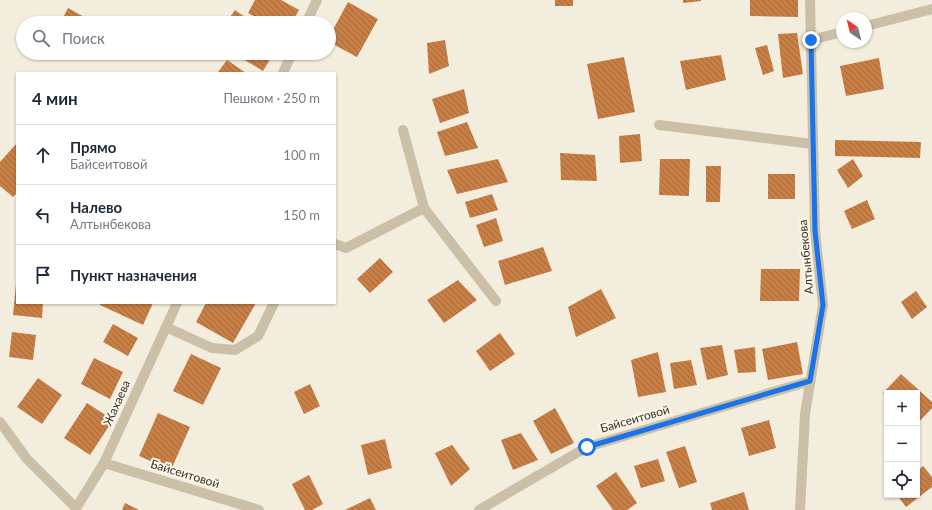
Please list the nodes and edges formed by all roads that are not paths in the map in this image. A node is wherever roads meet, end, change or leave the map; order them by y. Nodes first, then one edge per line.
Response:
1 (317, 0) edge
2 (810, 0) edge
3 (932, 9) edge
4 (309, 16) edge
5 (872, 24) edge
6 (836, 34) edge
7 (811, 40) junction
8 (289, 60) edge
9 (283, 72) edge
10 (659, 125) dead end
11 (403, 130) dead end
12 (813, 144) junction
13 (424, 208) junction
14 (336, 244) edge
15 (496, 300) dead end
16 (177, 304) edge
17 (274, 304) edge
18 (166, 327) junction
19 (810, 381) junction
20 (0, 422) edge
21 (104, 463) junction
22 (75, 509) edge
23 (259, 510) edge
24 (479, 510) edge
25 (800, 510) edge

1 - 4 street
2 - 7 street, Алтынбекова
3 - 5 street
6 - 7 street
7 - 12 street, Алтынбекова
8 - 9 street
10 - 12 street
11 - 13 street
12 - 19 street, Алтынбекова
13 - 14 street
13 - 15 street
16 - 18 street, Жахаева
17 - 18 street
18 - 21 street, Жахаева
19 - 24 street, Байсеитовой
19 - 25 street, Алтынбекова
20 - 22 street
21 - 22 street, Жахаева
21 - 23 street, Байсеитовой

